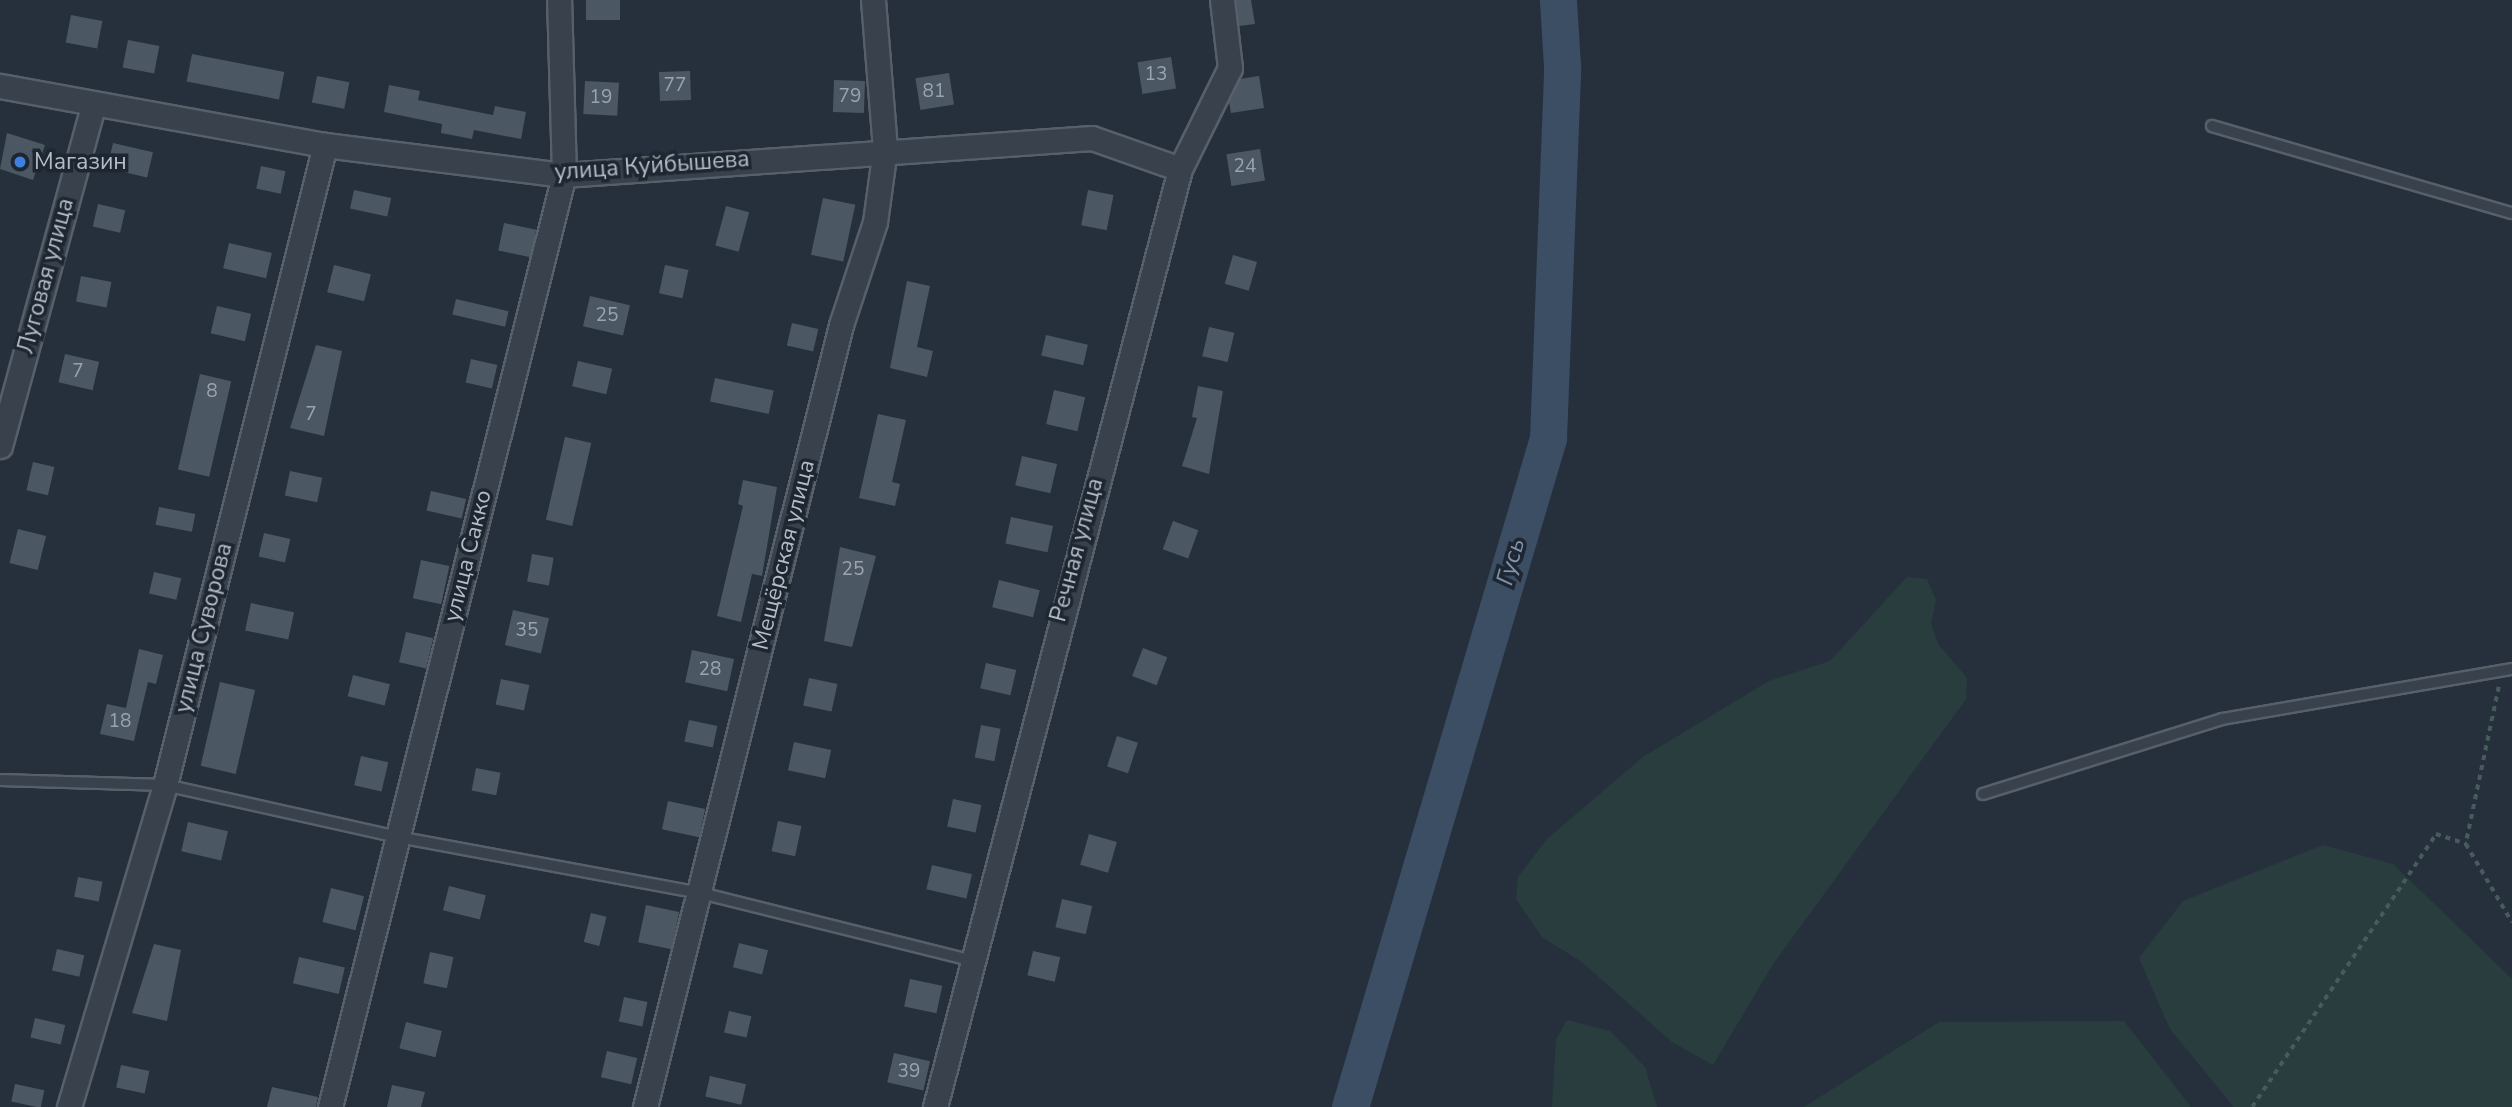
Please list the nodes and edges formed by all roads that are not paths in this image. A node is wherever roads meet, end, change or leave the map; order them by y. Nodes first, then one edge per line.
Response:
1 (559, 0) edge
2 (873, 0) edge
3 (1222, 0) edge
4 (0, 86) edge
5 (93, 105) junction
6 (2212, 126) dead end
7 (325, 145) junction
8 (884, 149) junction
9 (1180, 169) junction
10 (564, 175) junction
11 (2512, 213) edge
12 (0, 446) edge
13 (2507, 670) edge
14 (0, 780) edge
15 (165, 785) junction
16 (1983, 794) dead end
17 (398, 837) junction
18 (701, 894) junction
19 (969, 960) junction
20 (69, 1107) edge
21 (330, 1107) edge
22 (645, 1107) edge
23 (935, 1107) edge

1 - 10 street, улица Сакко
2 - 8 street, Мещёрская улица
3 - 9 street, Речная улица
4 - 5 street, улица Куйбышева
5 - 7 street, улица Куйбышева
5 - 12 street, Луговая улица
6 - 11 lane
7 - 10 street, улица Куйбышева
7 - 15 street, улица Суворова
8 - 9 street, улица Куйбышева
8 - 10 street, улица Куйбышева
8 - 18 street, Мещёрская улица
9 - 19 street, Речная улица
10 - 17 street, улица Сакко
13 - 16 lane
14 - 15 lane
15 - 17 lane
15 - 20 street, улица Суворова
17 - 18 lane
17 - 21 street, улица Сакко
18 - 19 lane
18 - 22 street, Мещёрская улица
19 - 23 street, Речная улица

